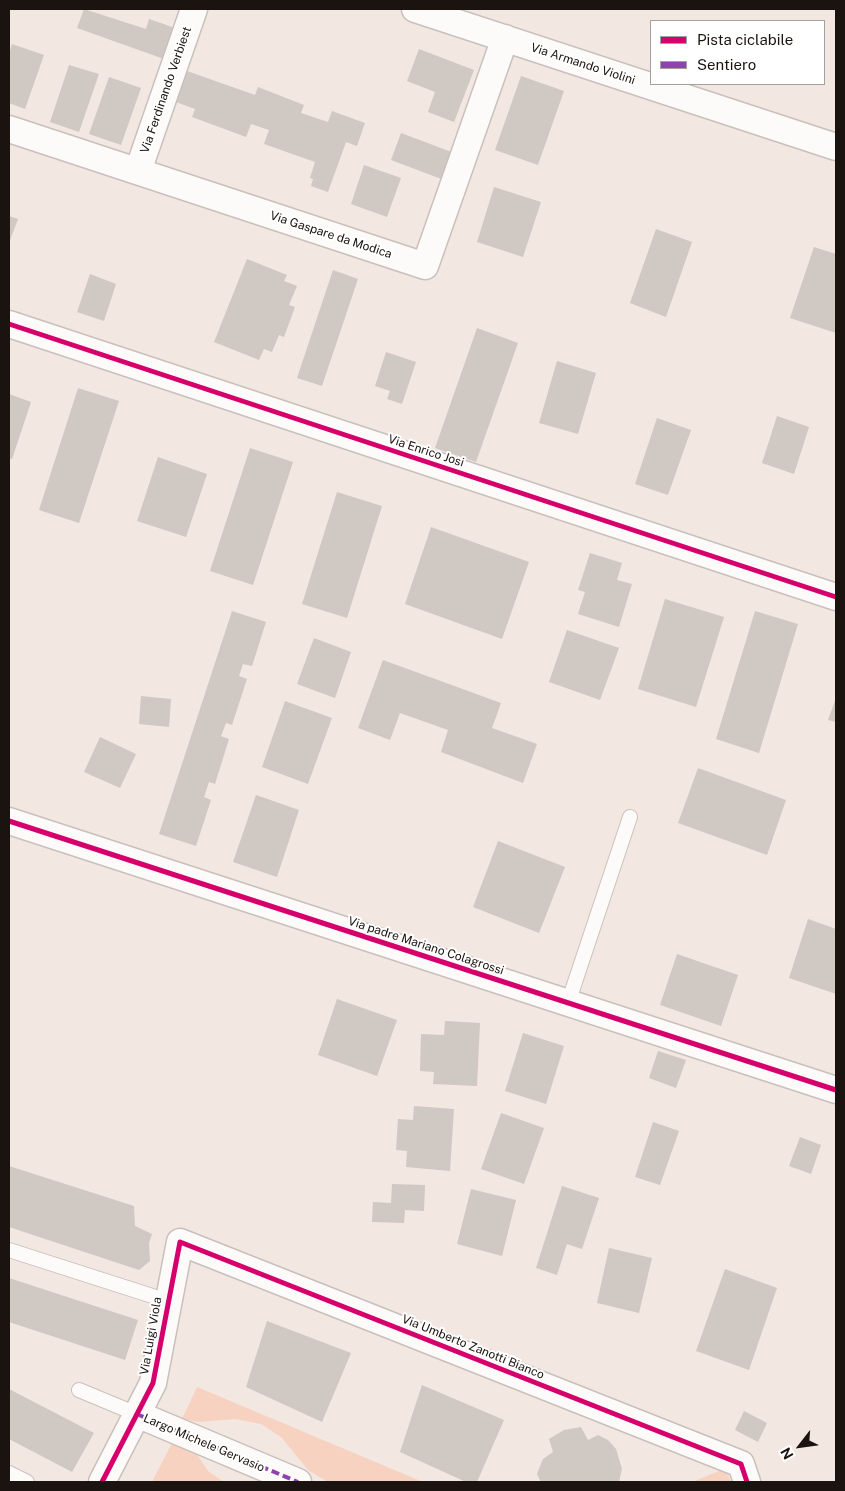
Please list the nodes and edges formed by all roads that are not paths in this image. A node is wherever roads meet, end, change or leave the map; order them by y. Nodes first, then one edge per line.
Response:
1 (194, 9) edge
2 (415, 9) edge
3 (504, 38) junction
4 (9, 129) edge
5 (836, 147) edge
6 (138, 171) junction
7 (9, 324) edge
8 (836, 596) edge
9 (630, 817) dead end
10 (9, 821) edge
11 (568, 1003) junction
12 (836, 1090) edge
13 (180, 1242) joint
14 (9, 1250) edge
15 (168, 1301) junction
16 (79, 1390) dead end
17 (139, 1415) junction
18 (9, 1473) edge
19 (27, 1482) edge
20 (102, 1482) edge
21 (298, 1482) edge
22 (747, 1482) edge

1 - 6 street, Via Ferdinando Verbiest
2 - 3 street, Via Armando Violini
3 - 5 street, Via Armando Violini
3 - 6 street, Via Gaspare da Modica
4 - 6 street, Via Gaspare da Modica
7 - 8 street, Via Enrico Josi
9 - 11 lane
10 - 11 street, Via padre Mariano Colagrossi
11 - 12 street, Via padre Mariano Colagrossi
13 - 15 street, Via Luigi Viola
13 - 22 street, Via Umberto Zanotti Bianco
14 - 15 lane
15 - 17 street, Via Luigi Viola
16 - 17 lane
17 - 20 street, Via Luigi Viola
17 - 21 street, Largo Michele Gervasio
18 - 19 lane

